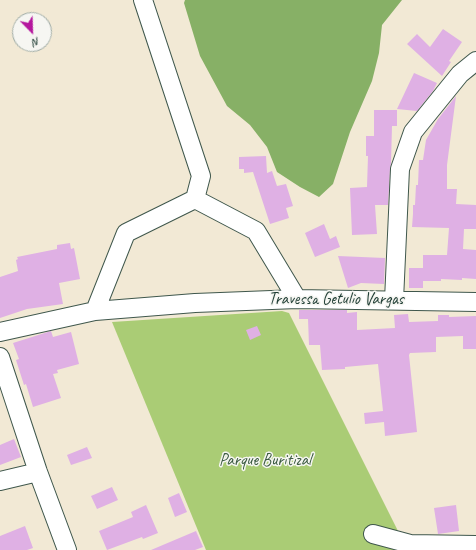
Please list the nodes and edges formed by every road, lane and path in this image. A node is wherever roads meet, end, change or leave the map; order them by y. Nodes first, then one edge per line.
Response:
1 (143, 0) edge
2 (476, 61) edge
3 (195, 199) junction
4 (297, 299) junction
5 (394, 300) junction
6 (476, 302) edge
7 (95, 311) junction
8 (0, 332) edge
9 (0, 357) edge
10 (38, 472) junction
11 (0, 481) edge
12 (373, 534) dead end
13 (476, 545) edge
14 (67, 550) edge

1 - 3 street
2 - 5 street
3 - 4 street
3 - 7 street
4 - 5 street, Travessa Getulio Vargas
4 - 7 street, Travessa Getulio Vargas
5 - 6 street, Travessa Getulio Vargas
7 - 8 street, Travessa Getulio Vargas
9 - 10 street
10 - 11 street
10 - 14 street
12 - 13 street

